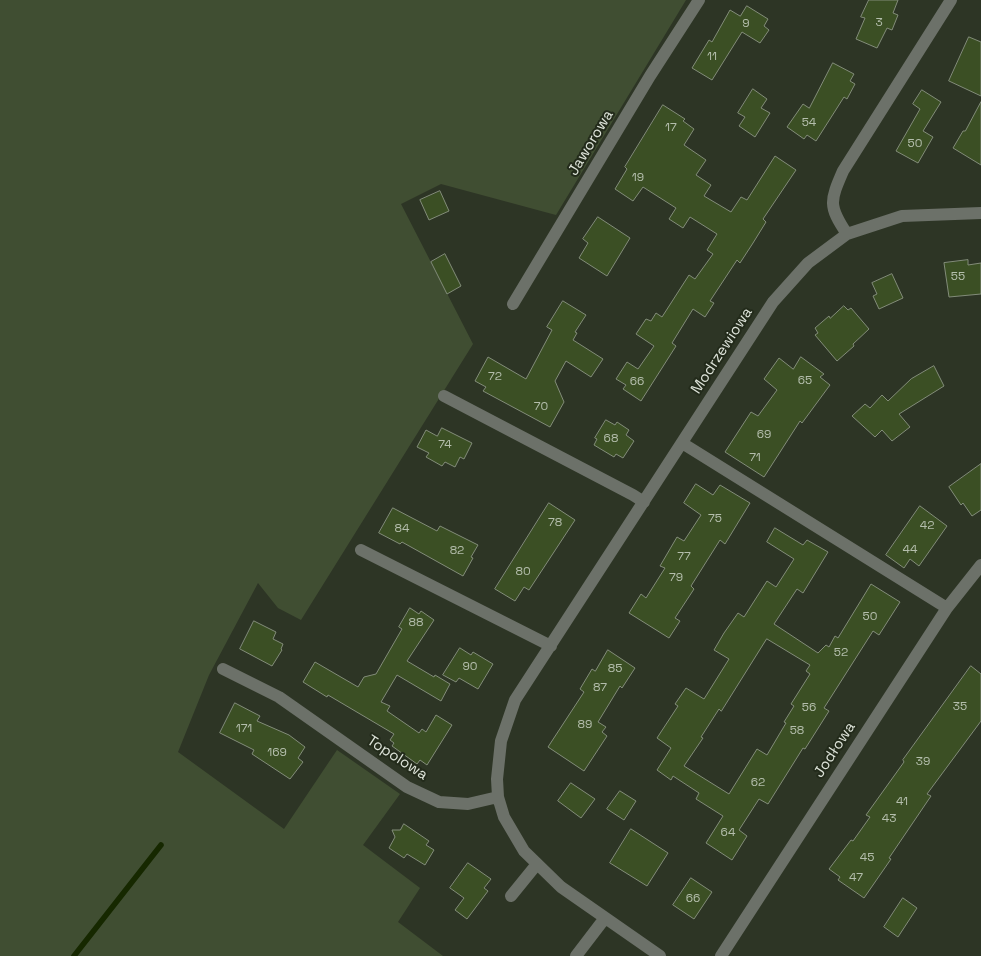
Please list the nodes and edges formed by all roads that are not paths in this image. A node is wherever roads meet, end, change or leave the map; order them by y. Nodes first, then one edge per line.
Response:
1 (699, 0) edge
2 (951, 0) edge
3 (981, 213) edge
4 (847, 234) junction
5 (513, 304) dead end
6 (444, 396) dead end
7 (682, 442) junction
8 (644, 502) junction
9 (362, 550) dead end
10 (981, 565) edge
11 (947, 608) junction
12 (551, 646) junction
13 (223, 669) dead end
14 (498, 797) junction
15 (537, 864) junction
16 (511, 896) dead end
17 (605, 918) junction
18 (576, 956) edge
19 (660, 956) edge
20 (721, 956) edge

1 - 5 street, Jaworowa
2 - 4 street
3 - 4 street, Modrzewiowa
4 - 7 street, Modrzewiowa
6 - 8 street
7 - 8 street, Modrzewiowa
7 - 11 street
8 - 12 street, Modrzewiowa
9 - 12 street
10 - 11 street, Jodłowa
11 - 20 street, Jodłowa
12 - 14 street, Modrzewiowa
13 - 14 street, Topolowa
14 - 15 street
15 - 16 street
15 - 17 street
17 - 18 street
17 - 19 street

